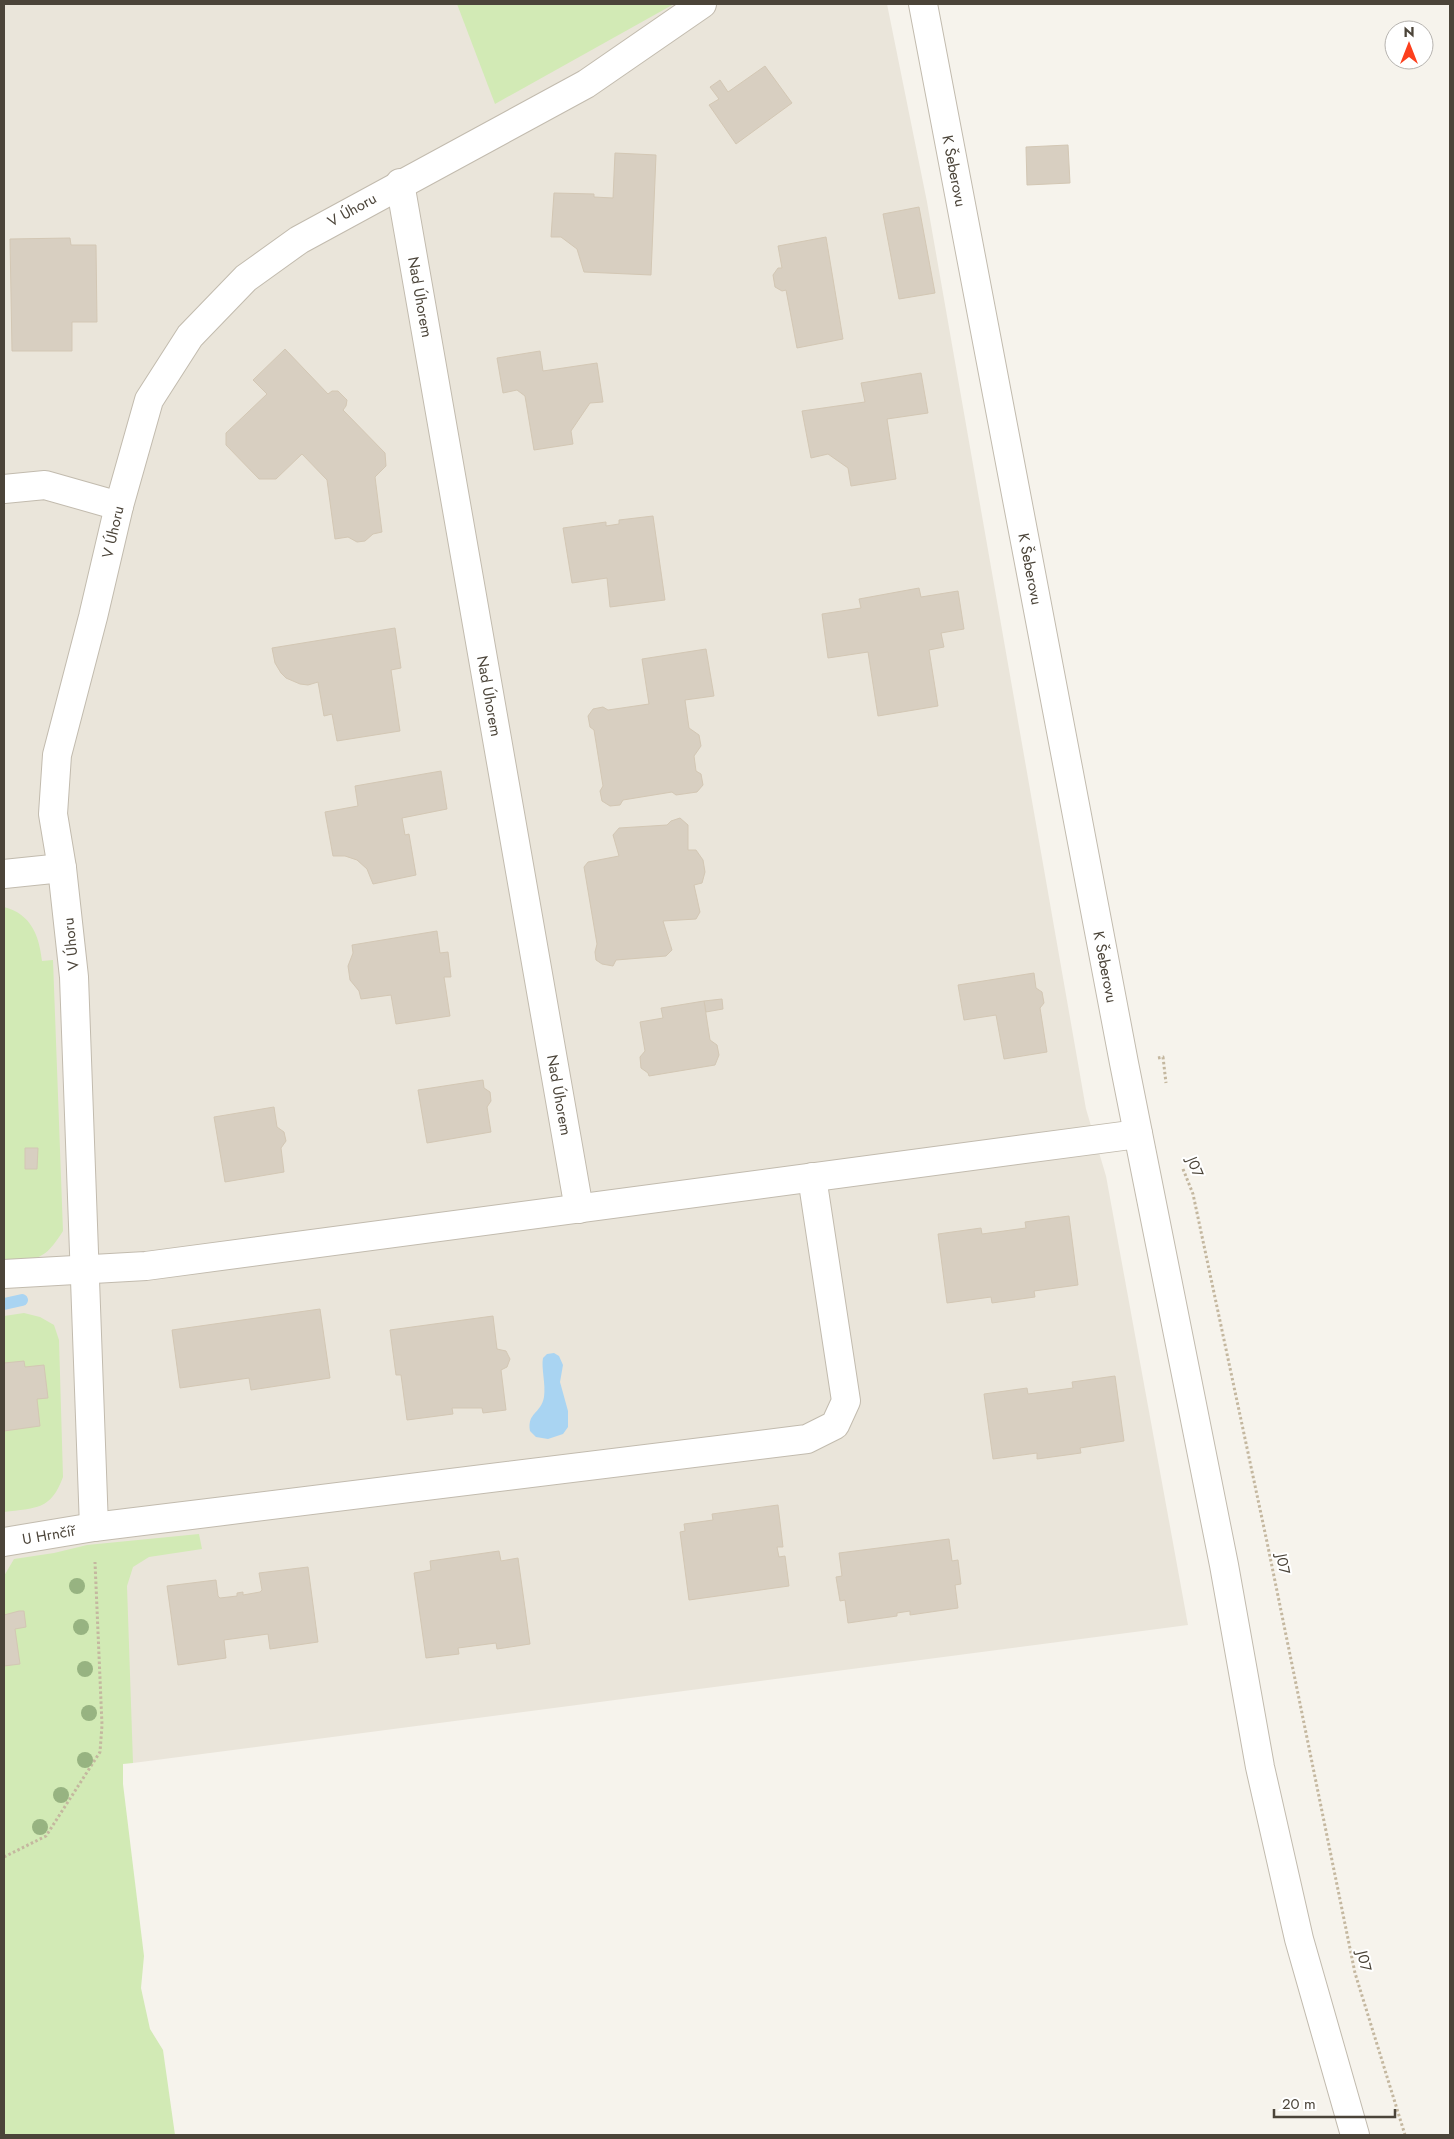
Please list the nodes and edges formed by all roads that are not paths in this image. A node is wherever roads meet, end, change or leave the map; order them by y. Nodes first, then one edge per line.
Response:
1 (702, 4) edge
2 (922, 4) edge
3 (400, 184) junction
4 (4, 489) edge
5 (119, 506) junction
6 (62, 868) junction
7 (4, 874) edge
8 (1138, 1134) junction
9 (812, 1177) junction
10 (579, 1209) junction
11 (85, 1268) junction
12 (4, 1274) edge
13 (94, 1527) junction
14 (4, 1542) edge
15 (1355, 2135) edge

1 - 3 street, V Úhoru
2 - 8 street, K Šeberovu
3 - 5 street, V Úhoru
3 - 10 street, Nad Úhorem
4 - 5 street
5 - 6 street, V Úhoru
6 - 7 street
6 - 11 street, V Úhoru
8 - 9 street
8 - 15 street, K Šeberovu
9 - 10 street
9 - 13 street, U Hrnčíř
10 - 11 street
11 - 12 street
11 - 13 street, V Úhoru
13 - 14 street, U Hrnčíř

